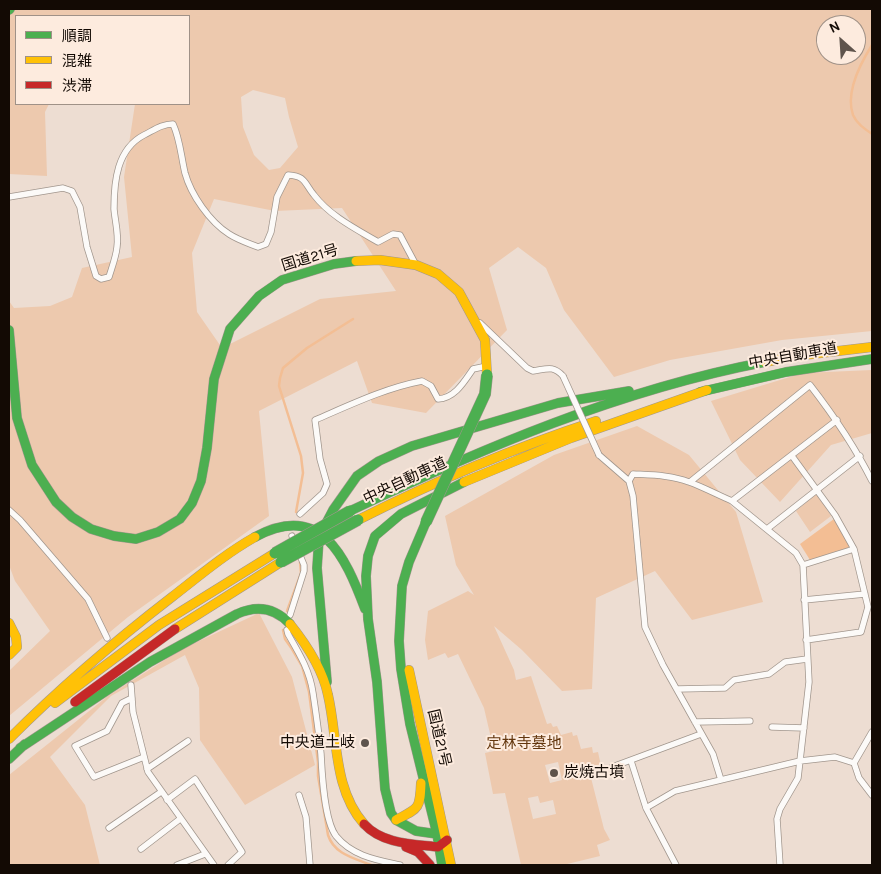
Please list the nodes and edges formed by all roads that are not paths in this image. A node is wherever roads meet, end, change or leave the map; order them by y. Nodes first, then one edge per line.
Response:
1 (9, 197) edge
2 (416, 265) junction
3 (472, 317) junction
4 (9, 330) edge
5 (872, 347) edge
6 (872, 359) edge
7 (488, 370) junction
8 (656, 387) junction
9 (707, 390) junction
10 (837, 420) junction
11 (792, 456) junction
12 (860, 456) junction
13 (629, 481) junction
14 (872, 481) edge
15 (690, 482) junction
16 (818, 490) junction
17 (732, 502) junction
18 (9, 510) edge
19 (300, 514) dead end
20 (354, 515) junction
21 (767, 529) junction
22 (292, 536) dead end
23 (854, 549) junction
24 (278, 558) junction
25 (803, 565) junction
26 (865, 594) junction
27 (804, 600) junction
28 (870, 606) edge
29 (290, 615) dead end
30 (400, 617) junction
31 (368, 619) junction
32 (9, 623) edge
33 (287, 630) dead end
34 (107, 638) dead end
35 (806, 640) junction
36 (9, 655) edge
37 (807, 659) junction
38 (131, 685) dead end
39 (677, 689) junction
40 (328, 694) junction
41 (132, 698) junction
42 (750, 721) dead end
43 (695, 722) junction
44 (772, 727) dead end
45 (804, 728) junction
46 (872, 732) edge
47 (701, 734) junction
48 (9, 739) edge
49 (188, 741) dead end
50 (9, 744) edge
51 (20, 748) junction
52 (144, 757) junction
53 (9, 759) edge
54 (420, 761) junction
55 (631, 761) junction
56 (800, 761) junction
57 (854, 763) junction
58 (612, 767) dead end
59 (147, 770) junction
60 (721, 780) junction
61 (161, 792) junction
62 (298, 794) dead end
63 (872, 795) edge
64 (167, 800) junction
65 (646, 808) junction
66 (180, 819) junction
67 (396, 820) junction
68 (109, 828) dead end
69 (441, 841) junction
70 (394, 842) junction
71 (141, 849) dead end
72 (205, 854) junction
73 (177, 865) edge
74 (214, 865) edge
75 (228, 865) edge
76 (310, 865) edge
77 (400, 865) edge
78 (430, 865) edge
79 (442, 865) edge
80 (451, 865) edge
81 (676, 865) edge
82 (780, 865) edge

1 - 2 street
2 - 3 main road, 国道21号
2 - 4 main road, 国道21号
3 - 7 main road, 国道21号
3 - 13 street, bridge
5 - 8 main road, 中央自動車道
6 - 9 main road, 中央自動車道
7 - 19 street
7 - 30 main road, 国道21号, bridge
8 - 20 main road, 中央自動車道
8 - 40 main road
9 - 20 main road, 中央自動車道
9 - 31 main road
10 - 11 street
10 - 12 street
10 - 15 street
11 - 16 street
11 - 17 street
12 - 14 street
12 - 16 street
13 - 15 street
13 - 39 street
15 - 17 street
16 - 21 street
16 - 23 street
17 - 21 street
18 - 34 street
20 - 24 main road, 中央自動車道, bridge
21 - 25 street
22 - 29 street
23 - 25 street
23 - 26 street
24 - 50 main road, 中央自動車道
24 - 51 main road, 中央自動車道
25 - 27 street
26 - 27 street
26 - 28 street
27 - 35 street
28 - 35 street
30 - 54 main road, 国道21号
30 - 69 main road, 国道21号
31 - 48 main road
31 - 67 main road
32 - 36 main road
33 - 77 street
35 - 37 street
37 - 39 street
37 - 45 street
38 - 41 street
39 - 43 street
40 - 51 main road
40 - 70 main road
41 - 52 street
41 - 52 street
42 - 43 street
43 - 47 street
44 - 45 street
45 - 56 street
46 - 57 street
47 - 55 street
47 - 60 street
49 - 59 street
51 - 53 main road, 中央自動車道
52 - 59 street
54 - 67 main road
54 - 69 main road, 国道21号
55 - 58 street
55 - 65 street
56 - 57 street
56 - 60 street
56 - 82 street
57 - 63 street
59 - 61 street
60 - 65 street
61 - 64 street
61 - 68 street
62 - 76 street
64 - 66 street
64 - 75 street
65 - 81 street
66 - 71 street
66 - 72 street
67 - 69 main road
69 - 70 main road
69 - 79 main road, 国道21号
69 - 80 main road, 国道21号
70 - 78 main road
72 - 73 street
72 - 74 street

